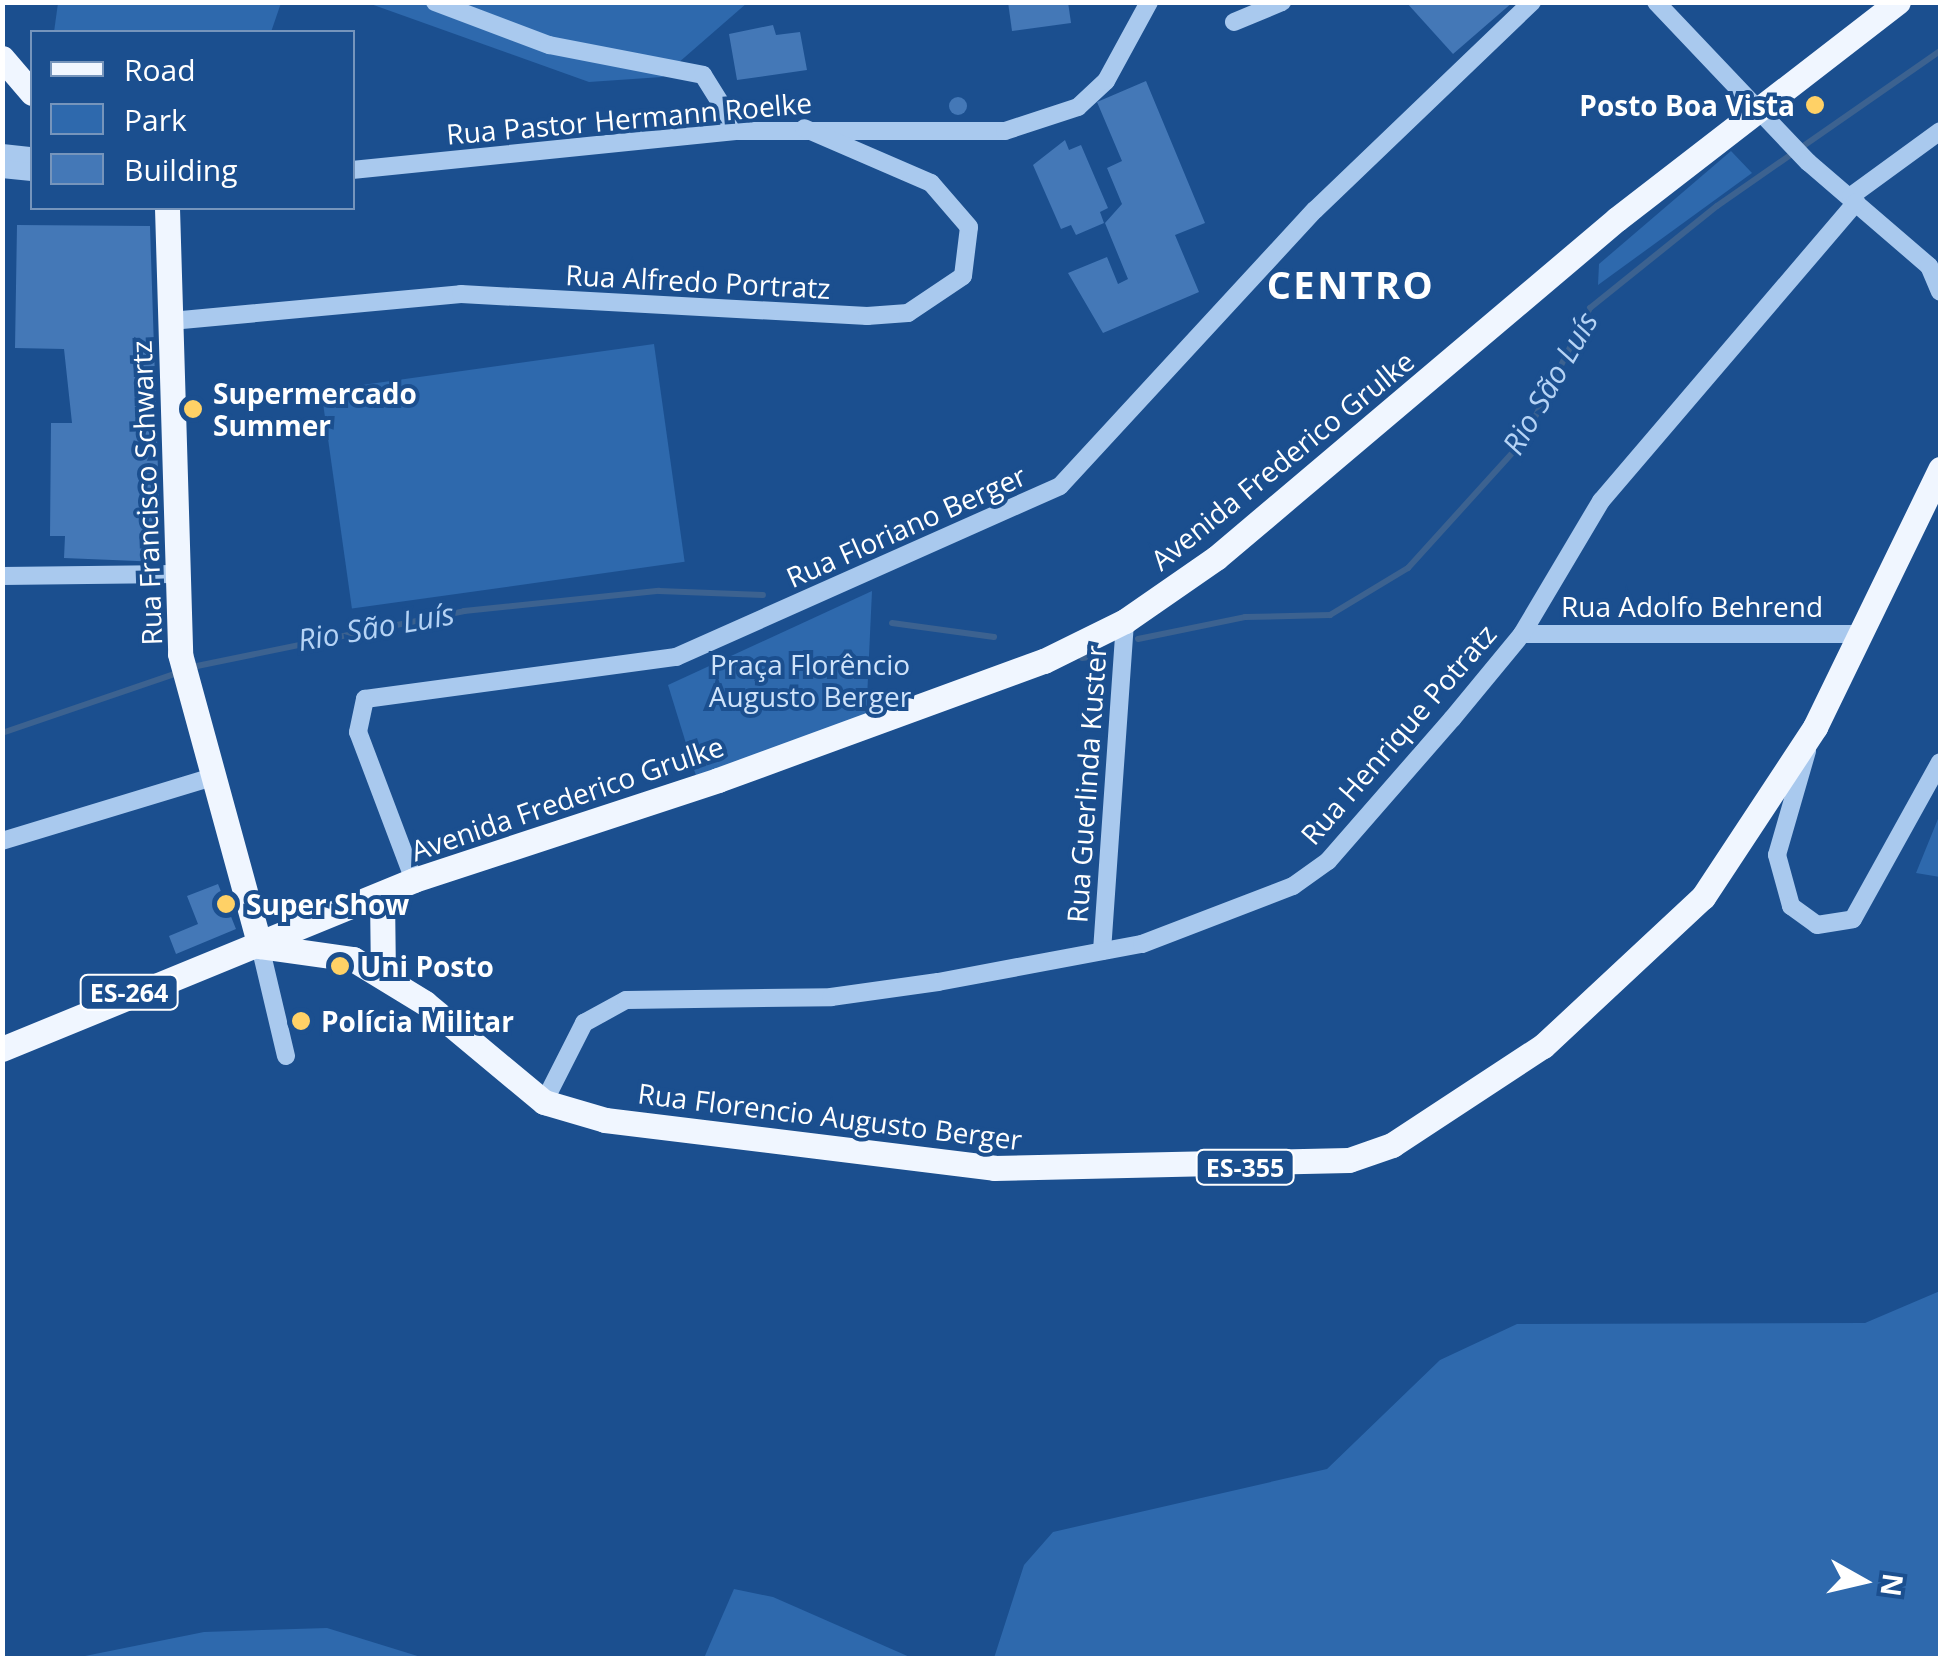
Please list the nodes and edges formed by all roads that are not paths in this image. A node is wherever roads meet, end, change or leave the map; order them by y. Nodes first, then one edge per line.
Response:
1 (435, 2) edge
2 (1149, 2) edge
3 (1282, 2) edge
4 (1532, 2) edge
5 (1656, 2) edge
6 (1898, 2) edge
7 (1234, 22) dead end
8 (2, 58) edge
9 (30, 91) edge
10 (1759, 106) junction
11 (804, 128) junction
12 (738, 131) junction
13 (1940, 131) edge
14 (2, 154) edge
15 (30, 156) edge
16 (2, 169) edge
17 (355, 170) edge
18 (30, 172) edge
19 (1853, 199) junction
20 (167, 210) edge
21 (1940, 292) edge
22 (171, 321) junction
23 (1940, 468) edge
24 (174, 574) junction
25 (2, 576) edge
26 (1125, 621) junction
27 (1522, 634) junction
28 (1862, 634) junction
29 (1815, 726) junction
30 (1940, 762) edge
31 (210, 778) junction
32 (2, 841) edge
33 (414, 880) junction
34 (382, 896) junction
35 (260, 946) junction
36 (1102, 951) junction
37 (383, 975) junction
38 (2, 1049) edge
39 (286, 1056) dead end
40 (544, 1102) junction

1 - 12 street
2 - 11 street, Rua Pastor Hermann Roelke
3 - 7 street
4 - 33 street, Rua Floriano Berger
5 - 10 street
6 - 10 main road, Avenida Frederico Grulke
8 - 9 main road
10 - 19 street
10 - 26 main road, Avenida Frederico Grulke
11 - 12 street, Rua Pastor Hermann Roelke
11 - 22 street, Rua Alfredo Portratz
12 - 17 street, Rua Pastor Hermann Roelke
13 - 19 street, Rua Henrique Potratz
14 - 15 street
16 - 18 street
19 - 21 street
19 - 27 street, Rua Henrique Potratz
20 - 22 main road, Rua Francisco Schwartz
22 - 24 main road, Rua Francisco Schwartz
23 - 28 main road, Rua Florencio Augusto Berger / ES-355
24 - 25 street
24 - 31 main road, Rua Francisco Schwartz
26 - 33 main road, Avenida Frederico Grulke
26 - 36 street, Rua Guerlinda Kuster
27 - 28 street, Rua Adolfo Behrend
27 - 36 street, Rua Henrique Potratz
28 - 29 main road, Rua Florencio Augusto Berger / ES-355
29 - 30 street
29 - 40 main road, Rua Florencio Augusto Berger / ES-355
31 - 32 street
31 - 35 main road, Rua Francisco Schwartz
33 - 34 main road, Avenida Frederico Grulke
34 - 35 main road, Avenida Frederico Grulke
34 - 37 main road
35 - 37 main road, Rua Florencio Augusto Berger / ES-355
35 - 38 main road, Avenida Frederico Grulke / ES-264
35 - 39 street
36 - 40 street, Rua Henrique Potratz
37 - 40 main road, Rua Florencio Augusto Berger / ES-355

